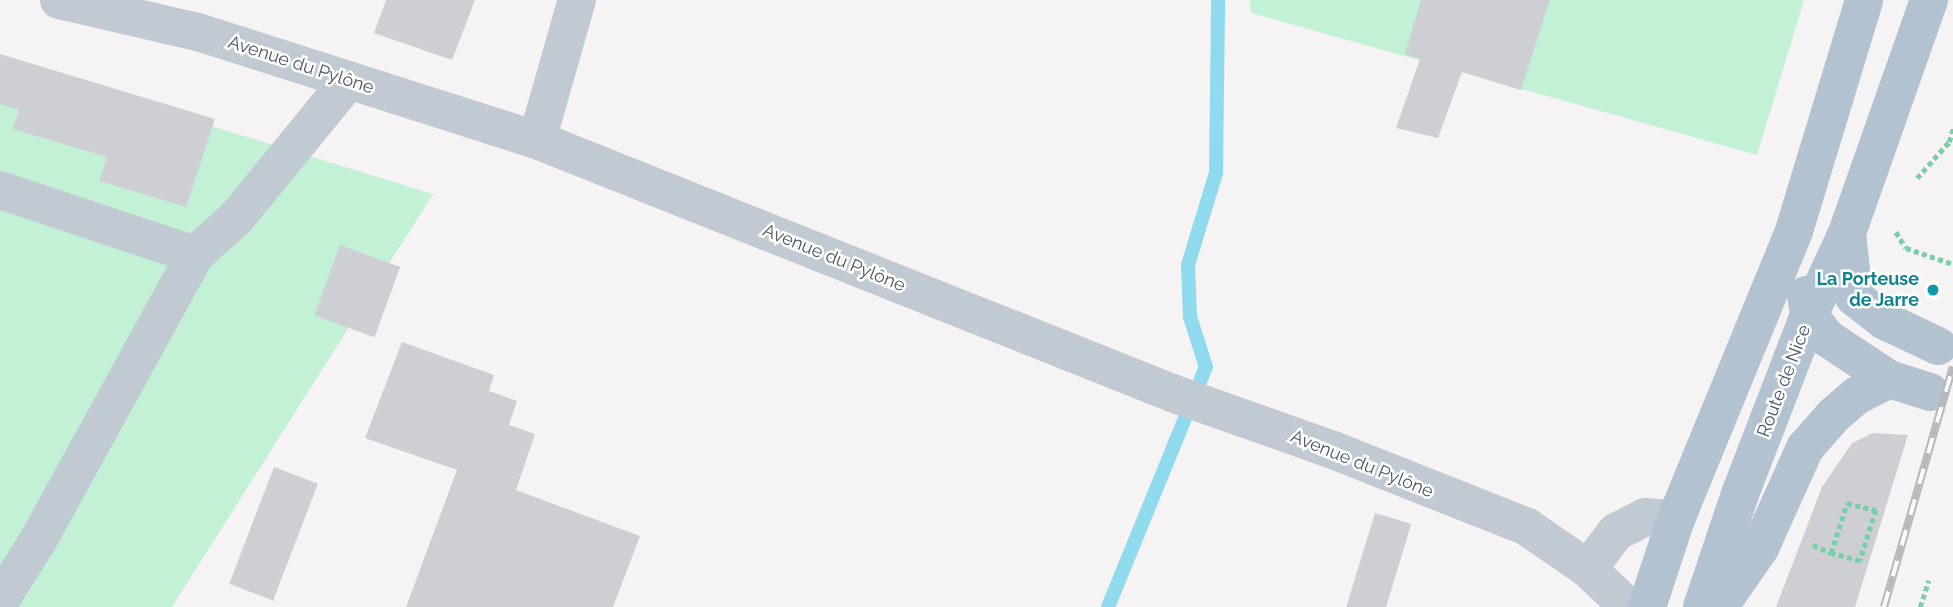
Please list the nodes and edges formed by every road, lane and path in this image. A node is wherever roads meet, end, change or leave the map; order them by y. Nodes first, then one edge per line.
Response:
1 (59, 0) edge
2 (577, 0) edge
3 (1864, 0) edge
4 (1930, 0) edge
5 (349, 80) junction
6 (1953, 129) edge
7 (537, 140) junction
8 (1949, 142) dead end
9 (0, 190) edge
10 (1794, 231) junction
11 (1847, 233) junction
12 (1906, 248) dead end
13 (195, 255) junction
14 (1953, 264) edge
15 (1809, 315) junction
16 (1938, 346) dead end
17 (1889, 379) junction
18 (1930, 392) dead end
19 (1676, 519) junction
20 (1812, 547) dead end
21 (1831, 553) junction
22 (1588, 569) junction
23 (1928, 580) dead end
24 (0, 601) edge
25 (1628, 607) edge
26 (1647, 607) edge
27 (1702, 607) edge
28 (1719, 607) edge
29 (1920, 607) edge

1 - 5 street, Avenue du Pylône
2 - 7 street
3 - 10 main road
4 - 11 main road, Route de Nice
5 - 7 street, Avenue du Pylône
5 - 13 street
6 - 8 path
7 - 22 street, Avenue du Pylône
9 - 13 street
10 - 15 main road
10 - 19 main road
11 - 15 main road, Route de Nice
11 - 16 main road
12 - 14 path
13 - 24 street
15 - 17 main road
15 - 27 main road, Route de Nice
17 - 18 main road
17 - 28 main road
19 - 22 street
19 - 26 main road
20 - 21 path
21 - 21 path
22 - 25 street, Avenue du Pylône
23 - 29 path

